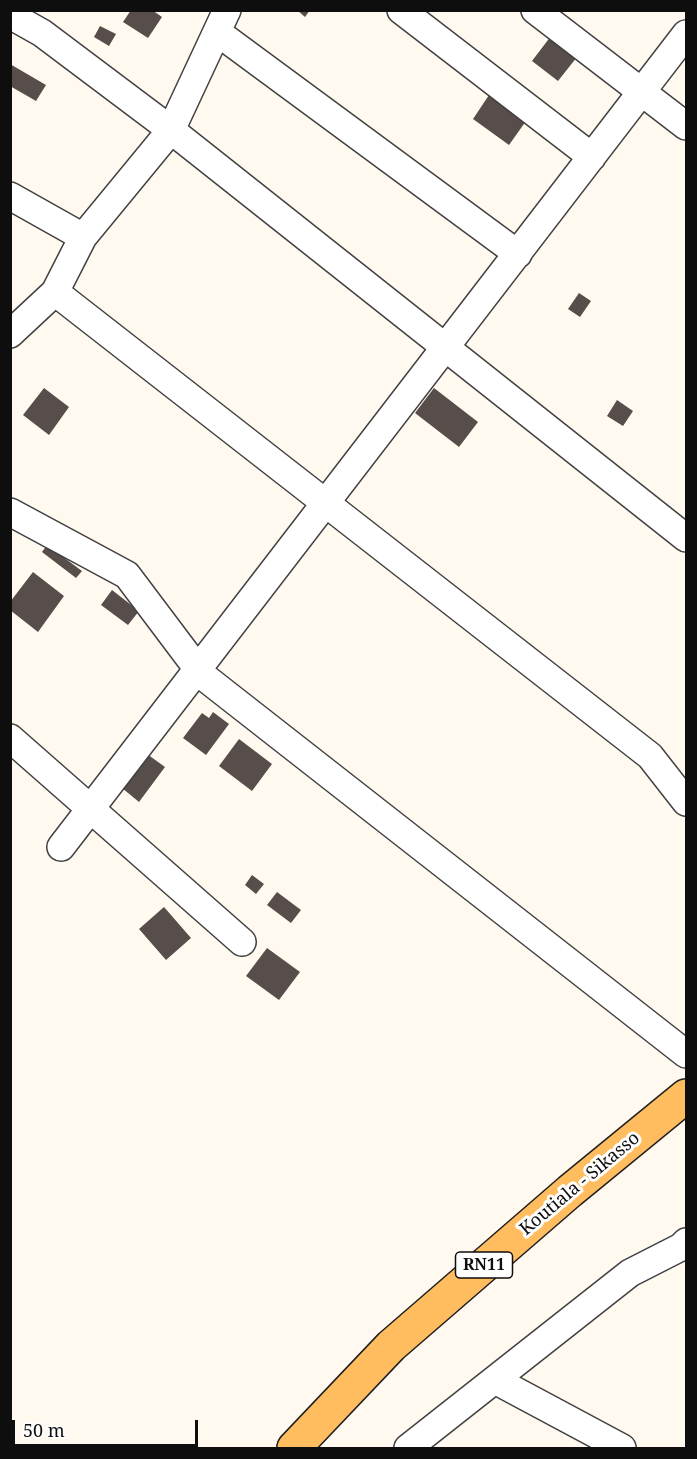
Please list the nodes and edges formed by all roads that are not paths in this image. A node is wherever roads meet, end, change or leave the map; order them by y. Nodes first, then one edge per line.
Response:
1 (400, 10) edge
2 (535, 10) edge
3 (10, 15) edge
4 (222, 21) edge
5 (687, 34) edge
6 (642, 92) junction
7 (687, 126) edge
8 (171, 130) junction
9 (592, 157) junction
10 (10, 196) edge
11 (82, 237) junction
12 (518, 254) junction
13 (55, 292) junction
14 (10, 334) edge
15 (447, 346) junction
16 (326, 503) junction
17 (10, 512) edge
18 (687, 538) edge
19 (198, 669) junction
20 (10, 738) edge
21 (687, 802) edge
22 (91, 809) junction
23 (61, 847) dead end
24 (242, 942) dead end
25 (687, 1054) edge
26 (687, 1095) edge
27 (687, 1242) edge
28 (495, 1380) junction
29 (294, 1449) edge
30 (408, 1449) edge
31 (622, 1449) edge

1 - 9 street
2 - 6 street
3 - 8 street
4 - 8 street
4 - 12 street
5 - 6 street
6 - 7 street
6 - 9 street
8 - 11 street
8 - 15 street
9 - 12 street
10 - 11 street
11 - 13 street
12 - 15 street
13 - 14 street
13 - 16 street
15 - 16 street
15 - 18 street
16 - 19 street
16 - 21 street
17 - 19 street
19 - 22 street
19 - 25 street
20 - 22 street
22 - 23 street
22 - 24 street
26 - 29 main road, Koutiala - Sikasso / RN11
27 - 28 street
28 - 30 street
28 - 31 street

